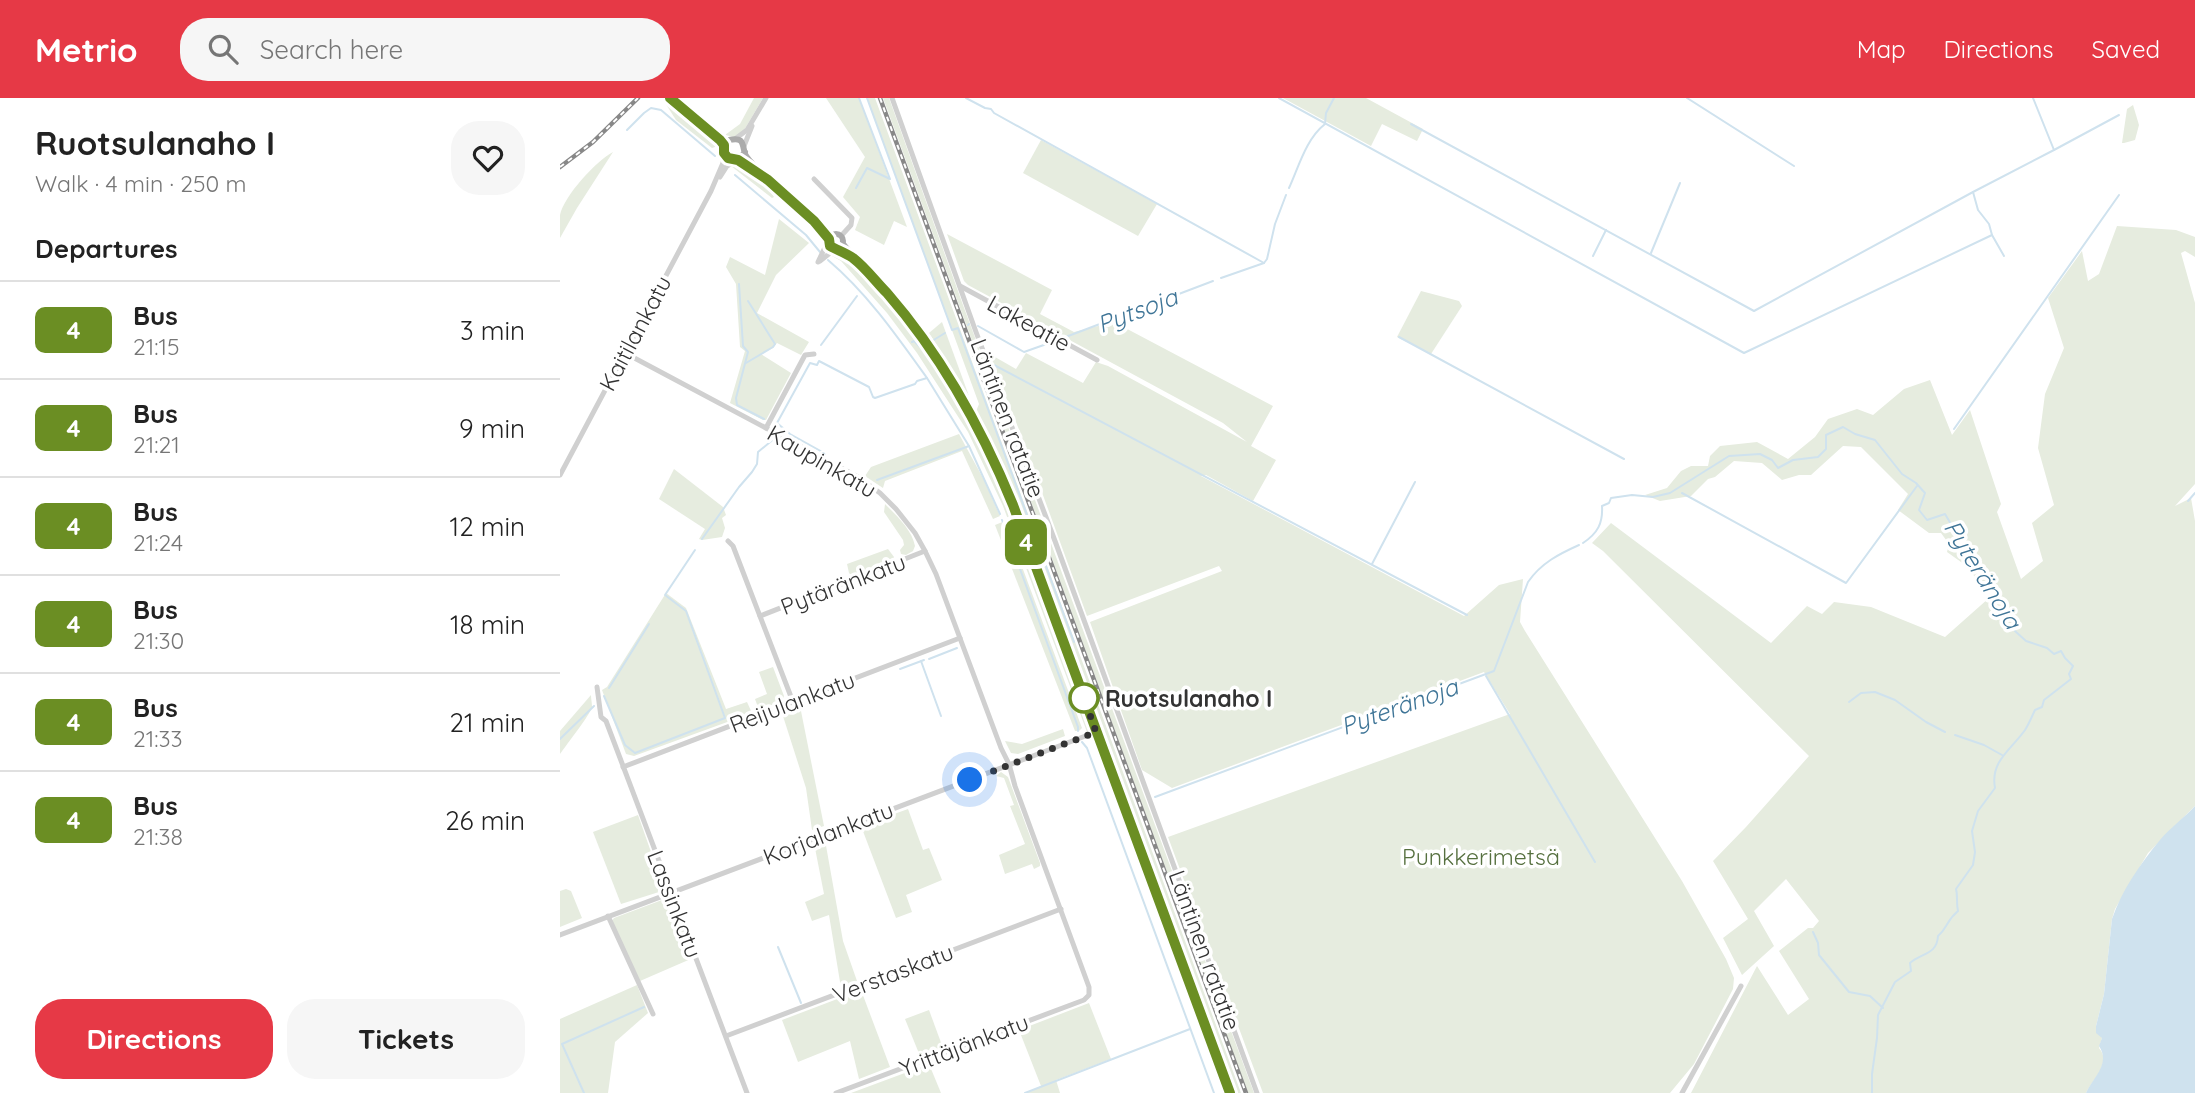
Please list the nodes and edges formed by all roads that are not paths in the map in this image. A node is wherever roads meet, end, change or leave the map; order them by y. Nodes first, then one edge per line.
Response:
1 (670, 98) edge
2 (766, 98) edge
3 (892, 98) edge
4 (754, 120) junction
5 (700, 123) junction
6 (734, 139) junction
7 (724, 149) junction
8 (745, 149) junction
9 (738, 160) junction
10 (814, 179) dead end
11 (768, 180) junction
12 (711, 191) junction
13 (814, 221) junction
14 (839, 235) junction
15 (829, 240) junction
16 (838, 247) junction
17 (960, 286) junction
18 (625, 353) junction
19 (814, 354) dead end
20 (1097, 360) dead end
21 (765, 428) junction
22 (560, 475) edge
23 (728, 541) dead end
24 (925, 551) junction
25 (760, 616) junction
26 (960, 638) junction
27 (597, 687) dead end
28 (793, 702) junction
29 (1096, 732) junction
30 (1007, 766) junction
31 (623, 767) junction
32 (671, 893) junction
33 (1061, 909) junction
34 (608, 916) junction
35 (560, 934) edge
36 (1741, 986) dead end
37 (1088, 995) joint
38 (653, 1014) dead end
39 (726, 1036) junction
40 (747, 1093) edge
41 (836, 1093) edge
42 (1230, 1093) edge
43 (1257, 1093) edge
44 (1682, 1093) edge

1 - 5 main road
2 - 4 street
3 - 17 street, Läntinen ratatie
4 - 6 street
4 - 8 street
5 - 6 main road
5 - 7 main road
6 - 7 main road
6 - 8 main road
7 - 9 main road
7 - 12 street, Kaitilankatu
8 - 9 main road
8 - 11 main road
9 - 11 main road
9 - 12 street, Kaitilankatu
10 - 14 street
11 - 13 main road
12 - 18 street, Kaitilankatu
13 - 14 main road
13 - 15 main road
14 - 15 main road
14 - 16 main road
15 - 16 main road
15 - 16 street
16 - 29 main road
17 - 20 street, Lakeatie
17 - 43 street, Läntinen ratatie
18 - 21 street, Kaupinkatu
18 - 22 street, Kaitilankatu
19 - 21 street
21 - 24 street, Kaupinkatu
23 - 25 street
24 - 25 street, Pytäränkatu
24 - 26 street, Kaupinkatu
25 - 28 street
26 - 28 street, Reijulankatu
26 - 30 street, Kaupinkatu
27 - 31 street, Lassinkatu
28 - 31 street, Reijulankatu
29 - 30 street, Korjalankatu
29 - 42 main road
30 - 32 street, Korjalankatu
30 - 33 street, Kaupinkatu
31 - 32 street, Lassinkatu
32 - 34 street, Korjalankatu
32 - 39 street, Lassinkatu
33 - 37 street, Kaupinkatu
33 - 39 street, Verstaskatu
34 - 35 street, Korjalankatu
34 - 38 street
36 - 44 street
37 - 41 street, Yrittäjänkatu
39 - 40 street, Lassinkatu

